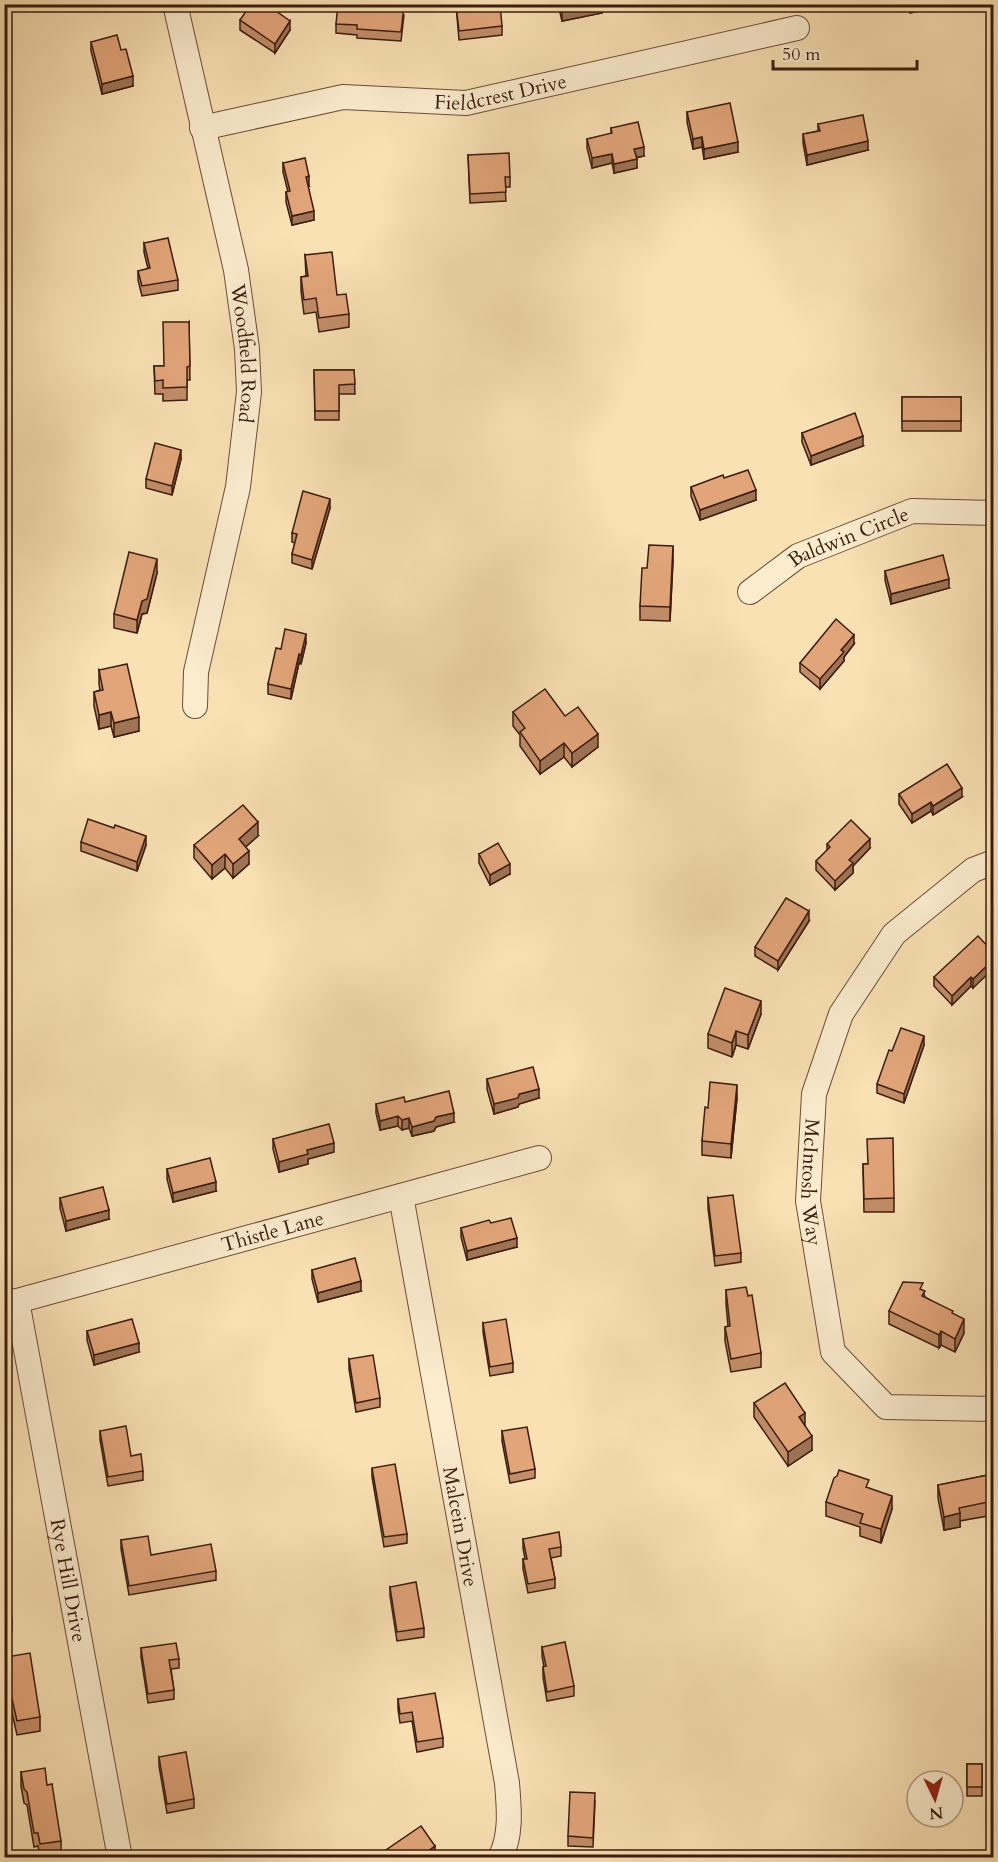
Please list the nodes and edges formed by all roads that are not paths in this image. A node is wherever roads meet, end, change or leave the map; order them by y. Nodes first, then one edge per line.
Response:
1 (175, 4) edge
2 (797, 28) dead end
3 (202, 128) junction
4 (993, 513) edge
5 (750, 592) dead end
6 (195, 706) dead end
7 (993, 862) edge
8 (539, 1158) dead end
9 (401, 1196) junction
10 (11, 1302) edge
11 (993, 1409) edge
12 (120, 1857) edge
13 (500, 1857) edge

1 - 3 street, Woodfield Road
2 - 3 street, Fieldcrest Drive
3 - 6 street, Woodfield Road
4 - 5 street, Baldwin Circle
7 - 11 street, McIntosh Way
8 - 9 street, Thistle Lane
9 - 10 street, Thistle Lane
9 - 13 street, Malcein Drive
10 - 12 street, Rye Hill Drive

